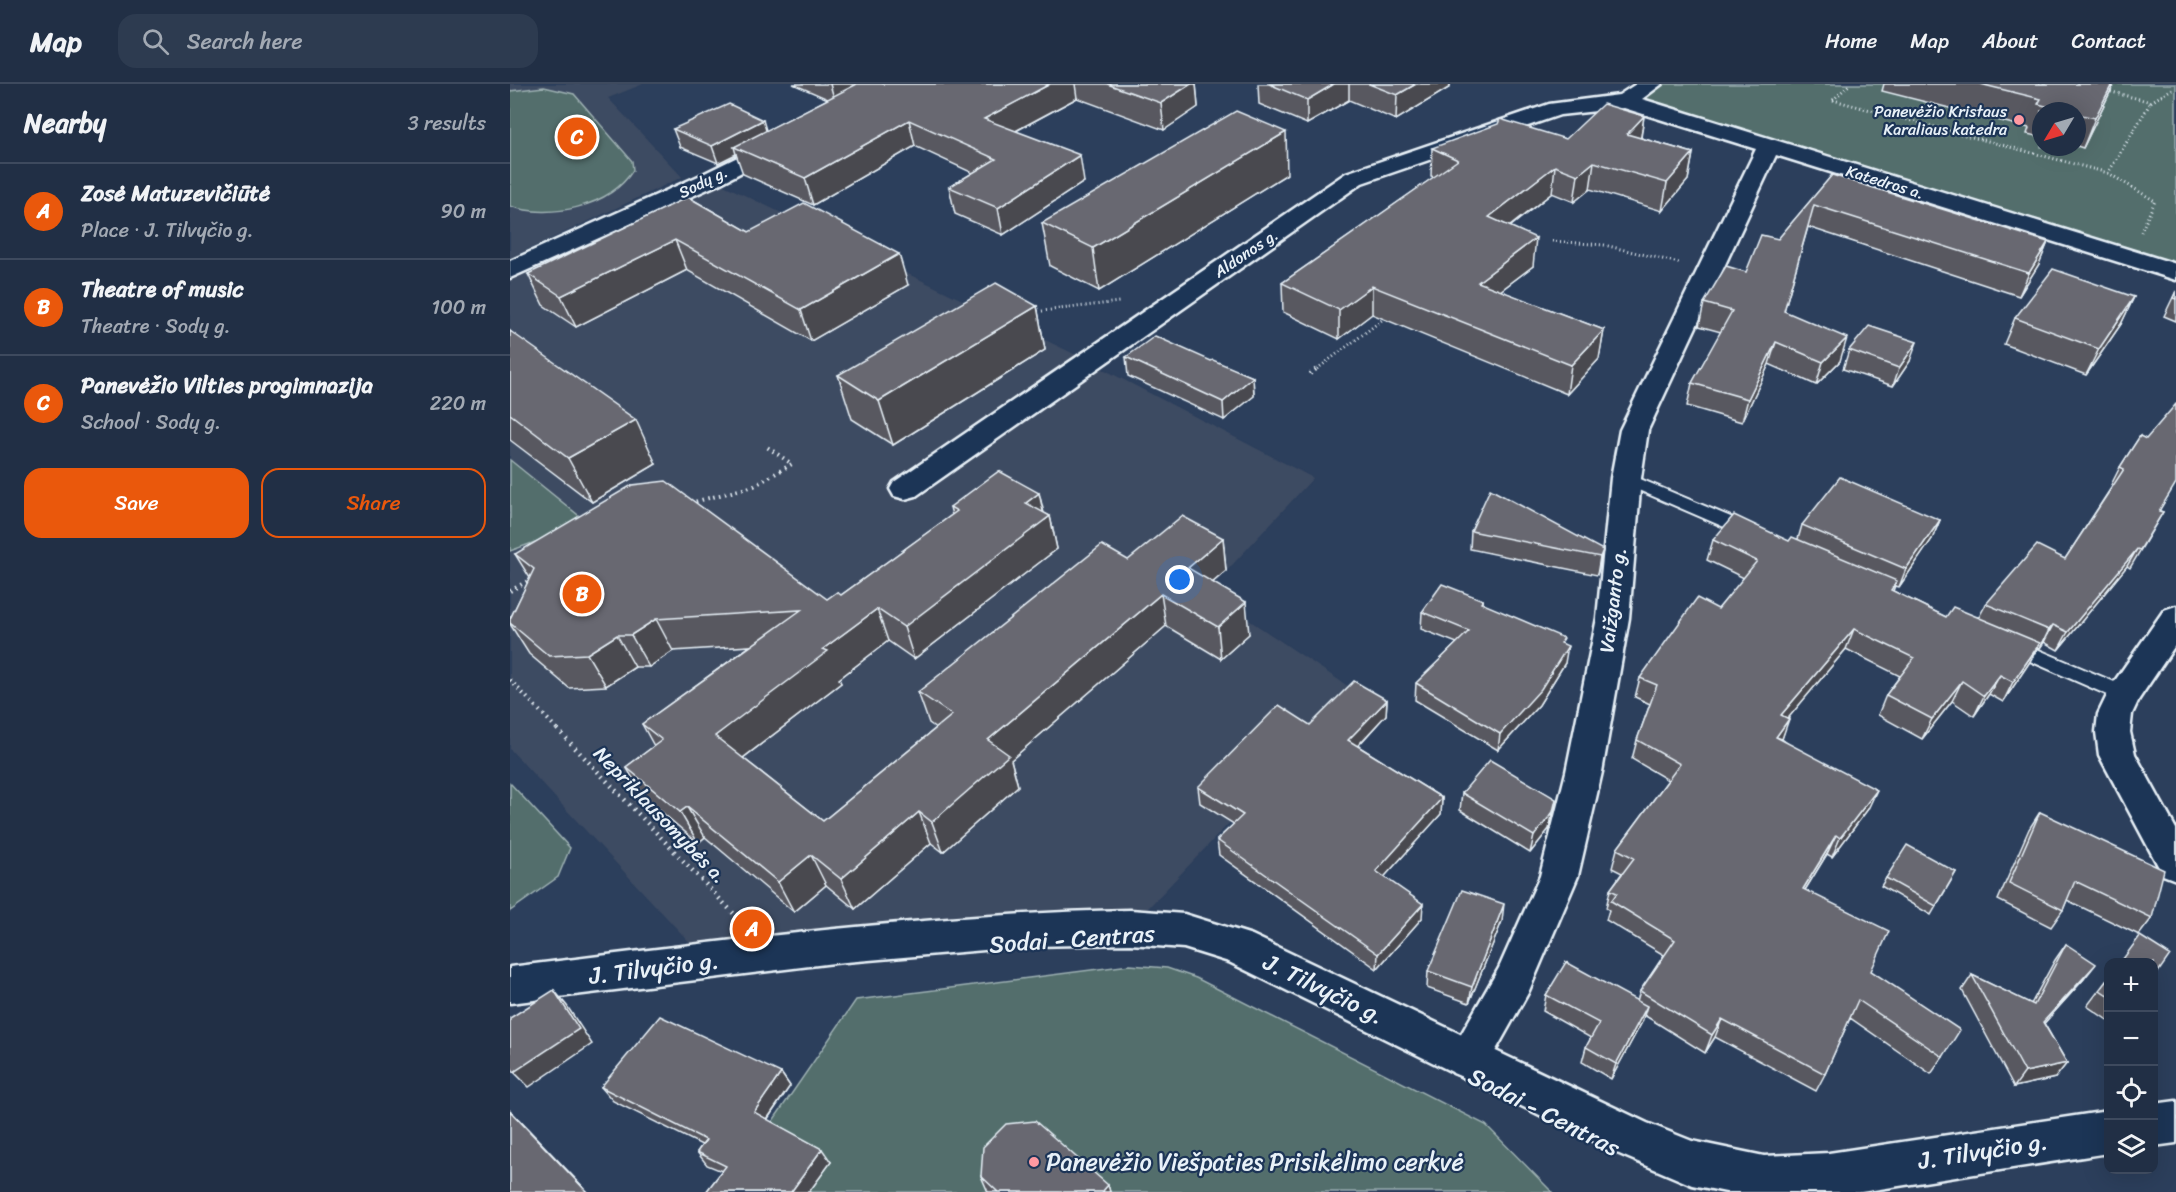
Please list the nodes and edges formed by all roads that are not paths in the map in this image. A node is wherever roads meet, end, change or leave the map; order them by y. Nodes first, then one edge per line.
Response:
1 (1651, 84) edge
2 (1625, 101) junction
3 (795, 135) edge
4 (1768, 146) junction
5 (510, 270) edge
6 (2176, 272) edge
7 (1626, 478) junction
8 (905, 489) dead end
9 (1767, 539) edge
10 (2176, 618) edge
11 (1994, 638) edge
12 (2124, 694) junction
13 (2176, 864) edge
14 (510, 985) edge
15 (1468, 1059) junction
16 (2176, 1122) edge
17 (2158, 1124) edge
18 (2104, 1133) edge
19 (1826, 1183) edge

1 - 2 street
2 - 4 street, Katedros a.
2 - 8 street, Aldonos g.
3 - 5 street, Sodų g.
4 - 6 street, Katedros a.
4 - 7 street, Vaižganto g.
7 - 9 lane
7 - 15 street, Vaižganto g.
10 - 12 street
11 - 12 lane
12 - 13 street
14 - 15 street, J. Tilvyčio g.
15 - 19 street, J. Tilvyčio g.
16 - 17 street
18 - 19 street, J. Tilvyčio g.

